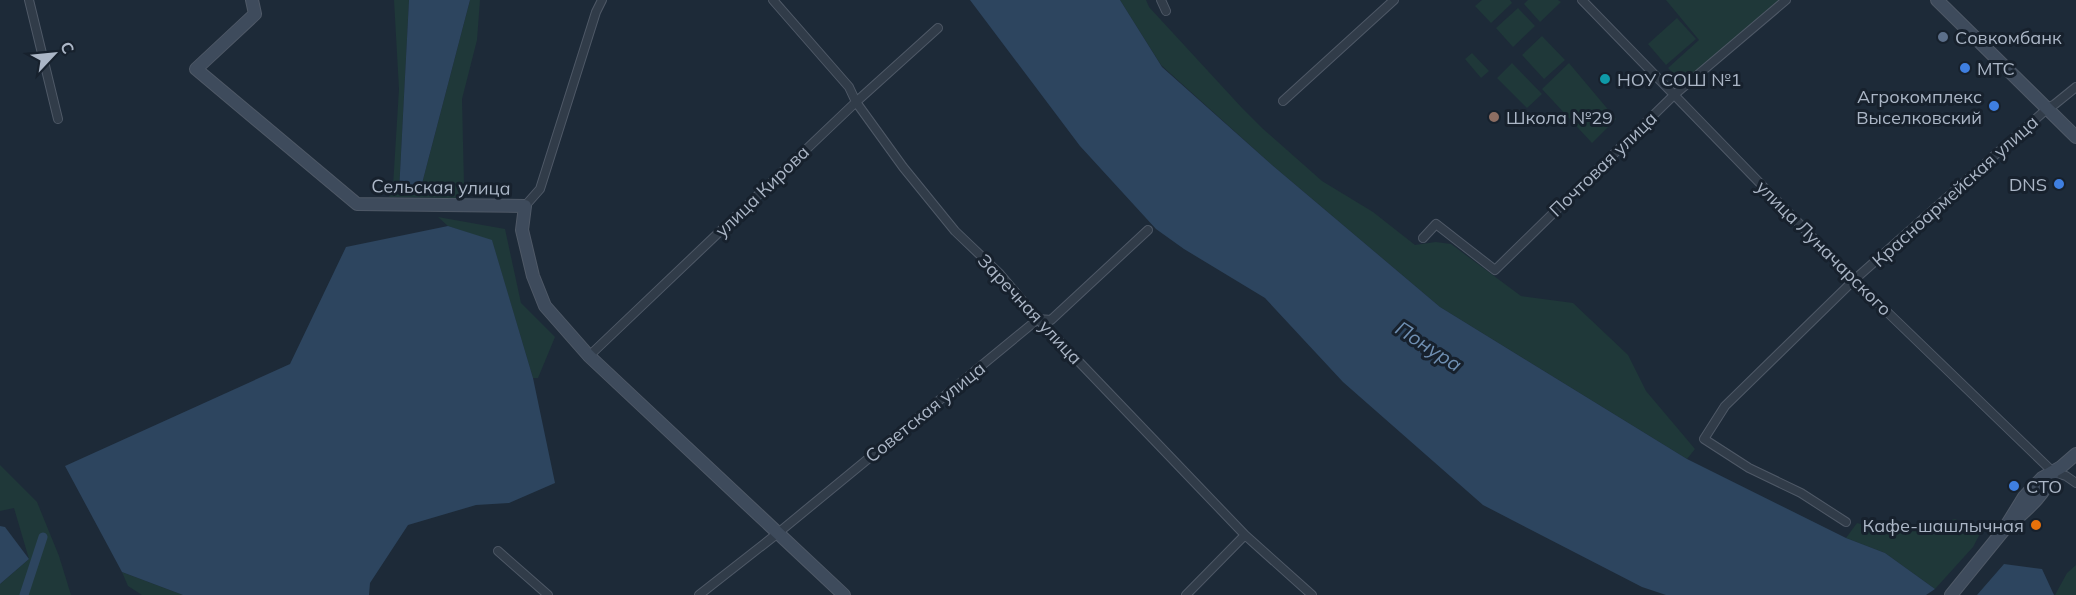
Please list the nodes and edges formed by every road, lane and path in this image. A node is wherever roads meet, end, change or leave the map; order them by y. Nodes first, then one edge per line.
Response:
1 (29, 0) edge
2 (252, 0) edge
3 (602, 0) edge
4 (773, 0) edge
5 (1161, 0) edge
6 (1394, 0) edge
7 (1582, 0) edge
8 (1786, 0) edge
9 (1937, 0) edge
10 (1166, 11) dead end
11 (938, 28) dead end
12 (2076, 87) edge
13 (1674, 95) junction
14 (1283, 101) dead end
15 (856, 102) junction
16 (2048, 108) junction
17 (58, 119) dead end
18 (2076, 137) edge
19 (525, 206) junction
20 (1148, 230) dead end
21 (1423, 238) dead end
22 (1854, 280) junction
23 (1038, 319) junction
24 (589, 356) junction
25 (2076, 454) edge
26 (2053, 472) junction
27 (2076, 483) edge
28 (1846, 522) dead end
29 (778, 533) junction
30 (1245, 535) junction
31 (498, 551) dead end
32 (548, 595) edge
33 (699, 595) edge
34 (844, 595) edge
35 (1186, 595) edge
36 (1312, 595) edge
37 (1951, 595) edge

1 - 17 street
2 - 19 street, Сельская улица
3 - 19 street
4 - 15 street, Заречная улица
5 - 10 street
6 - 14 street
7 - 13 street, улица Луначарского
8 - 13 street, Почтовая улица
9 - 16 street
11 - 15 street, улица Кирова
12 - 16 street, Красноармейская улица
13 - 21 street, Почтовая улица
13 - 22 street, улица Луначарского
15 - 23 street, Заречная улица
15 - 24 street, улица Кирова
16 - 18 street
16 - 22 street, Красноармейская улица
19 - 24 street, Сельская улица
20 - 23 street, Советская улица
22 - 26 street, улица Луначарского
22 - 28 street, Красноармейская улица
23 - 29 street, Советская улица
23 - 30 street, Заречная улица
24 - 29 street, Сельская улица
25 - 26 street
26 - 27 street, улица Луначарского
26 - 37 street
29 - 33 street, Советская улица
29 - 34 street, Сельская улица
30 - 35 street
30 - 36 street, Заречная улица
31 - 32 street

